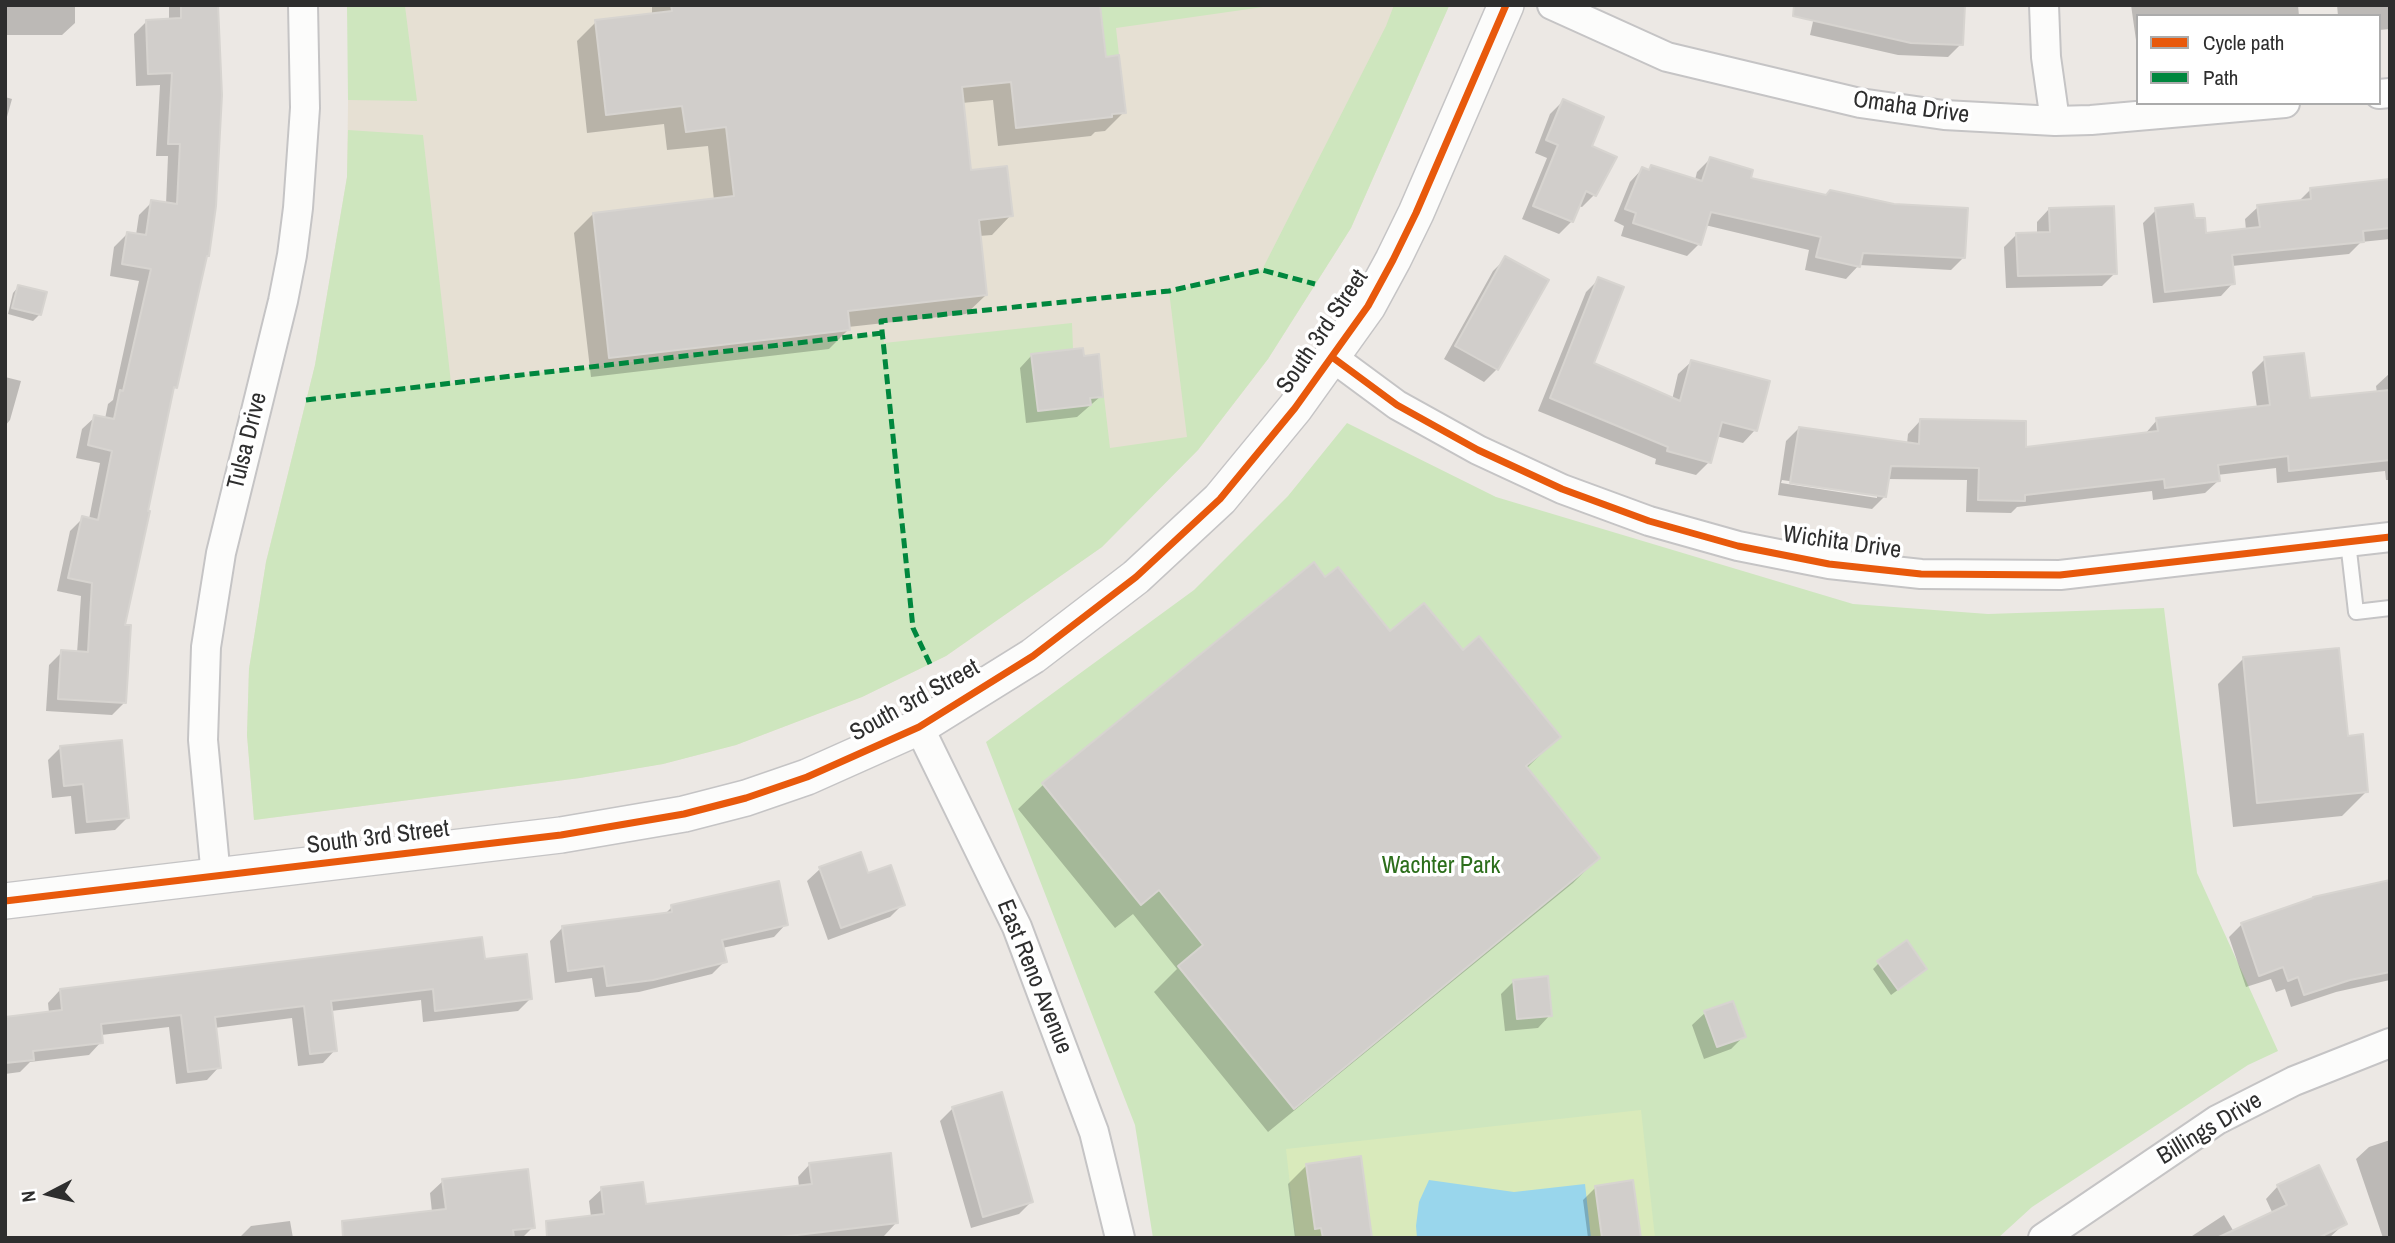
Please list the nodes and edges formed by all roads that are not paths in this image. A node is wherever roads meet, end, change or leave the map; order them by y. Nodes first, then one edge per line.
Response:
1 (303, 5) edge
2 (1506, 5) edge
3 (1552, 5) edge
4 (2044, 5) edge
5 (2264, 105) edge
6 (2055, 121) junction
7 (1332, 357) junction
8 (2390, 537) edge
9 (2348, 542) junction
10 (2390, 608) edge
11 (919, 727) junction
12 (216, 877) junction
13 (5, 901) edge
14 (2390, 1043) edge
15 (1120, 1238) edge
16 (2043, 1238) edge

1 - 12 street, Tulsa Drive
2 - 7 street, South 3rd Street
3 - 6 street, Omaha Drive
4 - 6 street
5 - 6 street, Omaha Drive
7 - 9 street, Wichita Drive
7 - 11 street, South 3rd Street
8 - 9 street, Wichita Drive
9 - 10 lane
11 - 12 street, South 3rd Street
11 - 15 street, East Reno Avenue
12 - 13 street, South 3rd Street
14 - 16 street, Billings Drive

